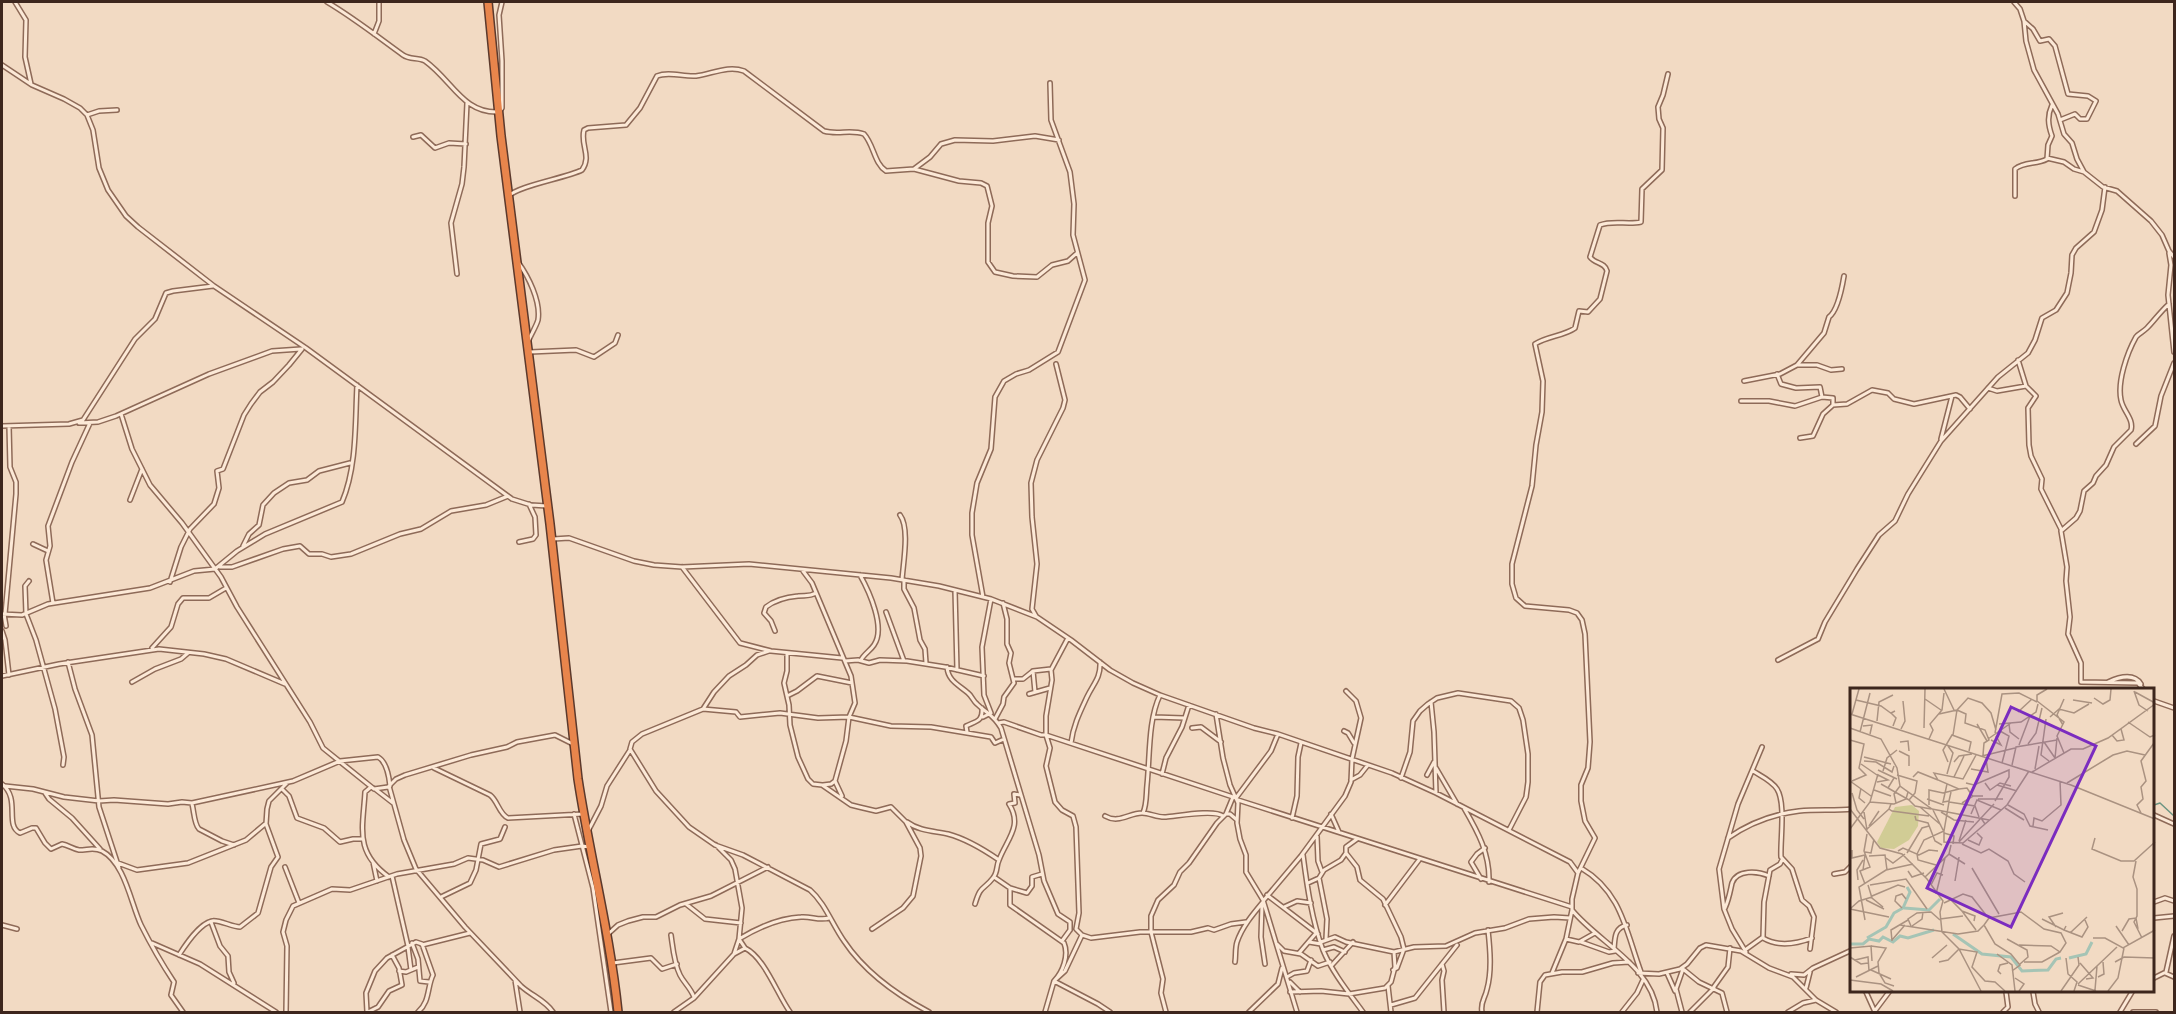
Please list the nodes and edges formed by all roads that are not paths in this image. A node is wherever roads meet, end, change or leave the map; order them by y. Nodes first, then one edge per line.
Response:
1 (15, 2) edge
2 (327, 2) edge
3 (379, 2) edge
4 (488, 2) edge
5 (502, 2) edge
6 (2014, 2) edge
7 (333, 3) edge
8 (2024, 21) junction
9 (374, 34) junction
10 (2, 65) edge
11 (1668, 74) dead end
12 (1050, 83) dead end
13 (31, 84) junction
14 (467, 103) junction
15 (2053, 103) junction
16 (117, 110) dead end
17 (498, 112) junction
18 (87, 116) junction
19 (2059, 120) junction
20 (413, 137) dead end
21 (1059, 140) junction
22 (466, 144) junction
23 (2047, 158) junction
24 (914, 169) junction
25 (2084, 172) junction
26 (2105, 187) junction
27 (2015, 196) dead end
28 (508, 197) junction
29 (2169, 251) junction
30 (1077, 253) junction
31 (2175, 258) edge
32 (517, 259) junction
33 (457, 274) dead end
34 (1844, 276) dead end
35 (214, 286) junction
36 (2169, 304) junction
37 (618, 335) dead end
38 (528, 343) junction
39 (304, 348) junction
40 (529, 352) junction
41 (2175, 352) edge
42 (2018, 360) junction
43 (2175, 363) edge
44 (1056, 364) dead end
45 (1797, 365) junction
46 (1842, 369) dead end
47 (1777, 374) junction
48 (1744, 381) dead end
49 (357, 385) junction
50 (2026, 386) junction
51 (1988, 388) junction
52 (1952, 395) junction
53 (1822, 397) junction
54 (1741, 401) dead end
55 (1833, 405) junction
56 (1970, 409) junction
57 (121, 414) junction
58 (77, 423) junction
59 (90, 423) junction
60 (2, 426) edge
61 (9, 426) junction
62 (1800, 438) dead end
63 (1941, 441) junction
64 (2136, 444) dead end
65 (350, 463) junction
66 (142, 469) junction
67 (508, 496) junction
68 (130, 500) dead end
69 (529, 504) junction
70 (548, 506) junction
71 (900, 515) dead end
72 (189, 531) junction
73 (2061, 531) junction
74 (552, 539) junction
75 (519, 542) dead end
76 (33, 544) dead end
77 (243, 547) junction
78 (48, 551) junction
79 (682, 567) junction
80 (217, 568) junction
81 (801, 570) junction
82 (860, 575) junction
83 (903, 580) junction
84 (29, 581) dead end
85 (170, 582) junction
86 (226, 588) junction
87 (954, 590) junction
88 (816, 593) junction
89 (983, 597) junction
90 (992, 599) junction
91 (53, 603) junction
92 (1003, 603) junction
93 (886, 612) dead end
94 (3, 614) edge
95 (26, 614) junction
96 (1037, 617) junction
97 (6, 626) dead end
98 (2, 631) edge
99 (775, 631) dead end
100 (1068, 638) junction
101 (151, 649) junction
102 (771, 651) junction
103 (189, 652) junction
104 (787, 653) junction
105 (843, 659) junction
106 (860, 660) junction
107 (1778, 660) dead end
108 (904, 661) junction
109 (68, 662) junction
110 (1100, 662) junction
111 (926, 664) junction
112 (42, 667) junction
113 (947, 668) junction
114 (1051, 669) junction
115 (957, 670) junction
116 (1033, 671) junction
117 (9, 675) junction
118 (2, 676) edge
119 (984, 676) junction
120 (1014, 679) junction
121 (132, 682) dead end
122 (852, 683) junction
123 (286, 684) junction
124 (1050, 688) junction
125 (2142, 688) edge
126 (1346, 691) dead end
127 (1035, 692) junction
128 (1029, 694) dead end
129 (1160, 695) junction
130 (787, 696) junction
131 (1431, 701) junction
132 (2155, 701) edge
133 (1189, 705) junction
134 (982, 708) junction
135 (2175, 708) edge
136 (703, 710) junction
137 (789, 713) junction
138 (991, 713) junction
139 (1216, 714) junction
140 (849, 717) junction
141 (982, 717) junction
142 (1154, 717) junction
143 (1184, 718) junction
144 (995, 719) junction
145 (998, 723) junction
146 (1192, 728) dead end
147 (1344, 731) dead end
148 (967, 732) junction
149 (1278, 734) junction
150 (1046, 735) junction
151 (1004, 739) junction
152 (1071, 742) junction
153 (1221, 742) junction
154 (1301, 743) junction
155 (575, 745) junction
156 (1355, 745) junction
157 (1762, 747) dead end
158 (630, 749) junction
159 (1345, 757) junction
160 (1352, 759) junction
161 (1435, 760) junction
162 (340, 762) junction
163 (63, 765) dead end
164 (1368, 765) junction
165 (1352, 767) junction
166 (1435, 767) junction
167 (434, 768) junction
168 (1149, 769) junction
169 (1753, 771) junction
170 (1162, 774) junction
171 (1427, 775) dead end
172 (1401, 778) junction
173 (1352, 780) junction
174 (835, 781) junction
175 (288, 782) junction
176 (822, 785) junction
177 (4, 786) edge
178 (389, 786) junction
179 (373, 788) junction
180 (282, 789) junction
181 (2, 790) edge
182 (45, 793) junction
183 (1436, 793) junction
184 (1020, 795) junction
185 (844, 798) junction
186 (1236, 799) junction
187 (99, 801) junction
188 (191, 803) junction
189 (394, 804) junction
190 (1458, 805) junction
191 (1463, 807) junction
192 (1850, 809) edge
193 (1143, 813) junction
194 (574, 814) junction
195 (583, 814) junction
196 (1331, 814) junction
197 (1224, 815) junction
198 (1781, 815) junction
199 (1105, 816) dead end
200 (2155, 816) edge
201 (1292, 818) junction
202 (1237, 821) junction
203 (906, 822) junction
204 (267, 823) junction
205 (2175, 824) edge
206 (505, 827) dead end
207 (1322, 827) junction
208 (1509, 830) junction
209 (587, 832) junction
210 (1340, 833) junction
211 (1317, 834) junction
212 (1358, 838) junction
213 (1728, 838) junction
214 (362, 839) junction
215 (715, 844) junction
216 (236, 845) junction
217 (582, 846) junction
218 (590, 847) junction
219 (1485, 848) junction
220 (102, 851) junction
221 (1303, 853) junction
222 (1346, 853) junction
223 (478, 858) junction
224 (999, 860) junction
225 (1419, 860) junction
226 (1782, 860) junction
227 (373, 861) junction
228 (118, 863) junction
229 (285, 867) dead end
230 (768, 867) junction
231 (1850, 867) edge
232 (1581, 868) junction
233 (416, 869) junction
234 (1322, 872) junction
235 (1578, 873) junction
236 (1042, 874) junction
237 (1834, 874) dead end
238 (122, 876) junction
239 (390, 876) junction
240 (1768, 876) junction
241 (994, 877) junction
242 (1319, 878) junction
243 (1481, 879) junction
244 (377, 881) junction
245 (1489, 882) junction
246 (737, 883) junction
247 (1308, 884) junction
248 (1010, 888) junction
249 (294, 894) junction
250 (1267, 895) junction
251 (440, 897) junction
252 (2175, 901) edge
253 (1263, 902) junction
254 (2155, 902) edge
255 (299, 903) junction
256 (685, 903) junction
257 (1311, 903) junction
258 (975, 904) dead end
259 (1385, 904) junction
260 (1283, 907) junction
261 (291, 909) junction
262 (1572, 909) junction
263 (1724, 909) junction
264 (2175, 916) edge
265 (829, 918) junction
266 (1570, 918) junction
267 (2155, 918) edge
268 (211, 922) junction
269 (741, 922) junction
270 (1246, 922) junction
271 (2, 925) edge
272 (1627, 925) junction
273 (1076, 928) junction
274 (17, 929) dead end
275 (872, 929) dead end
276 (1070, 930) junction
277 (1488, 930) junction
278 (1151, 932) junction
279 (470, 933) junction
280 (1318, 933) junction
281 (1595, 933) junction
282 (608, 934) junction
283 (671, 935) dead end
284 (1082, 935) junction
285 (2175, 936) edge
286 (1763, 938) junction
287 (1812, 938) junction
288 (739, 939) junction
289 (1326, 939) junction
290 (1566, 939) junction
291 (1062, 941) junction
292 (150, 942) junction
293 (1309, 942) junction
294 (1353, 942) junction
295 (1581, 942) junction
296 (1321, 943) junction
297 (1277, 944) dead end
298 (409, 945) junction
299 (422, 945) junction
300 (1456, 945) dead end
301 (745, 948) junction
302 (1730, 948) junction
303 (1810, 949) dead end
304 (1323, 950) junction
305 (1615, 950) junction
306 (1404, 951) junction
307 (1850, 951) edge
308 (1345, 952) junction
309 (1394, 952) junction
310 (1746, 952) junction
311 (1297, 953) junction
312 (734, 954) junction
313 (179, 955) junction
314 (392, 955) junction
315 (2175, 959) edge
316 (1311, 960) junction
317 (2168, 960) junction
318 (1235, 962) dead end
319 (1629, 962) junction
320 (613, 963) junction
321 (677, 964) junction
322 (1265, 964) dead end
323 (1331, 964) junction
324 (1442, 964) junction
325 (1283, 966) junction
326 (418, 967) junction
327 (1684, 967) junction
328 (399, 970) junction
329 (411, 970) junction
330 (1393, 970) junction
331 (1811, 970) junction
332 (1552, 972) junction
333 (1640, 973) junction
334 (1667, 973) junction
335 (1786, 973) junction
336 (2165, 973) junction
337 (2175, 977) edge
338 (514, 978) junction
339 (2155, 978) edge
340 (1288, 979) junction
341 (1643, 980) junction
342 (1054, 981) junction
343 (429, 982) junction
344 (234, 984) junction
345 (1388, 986) junction
346 (1714, 988) junction
347 (1806, 989) junction
348 (1290, 992) junction
349 (1300, 992) junction
350 (1676, 993) junction
351 (1866, 993) edge
352 (1888, 993) edge
353 (2006, 993) edge
354 (2034, 993) edge
355 (2131, 993) edge
356 (1349, 994) junction
357 (694, 998) junction
358 (1816, 1000) junction
359 (1391, 1005) junction
360 (183, 1012) edge
361 (276, 1012) edge
362 (286, 1012) edge
363 (368, 1012) edge
364 (418, 1012) edge
365 (520, 1012) edge
366 (553, 1012) edge
367 (611, 1012) edge
368 (618, 1012) edge
369 (674, 1012) edge
370 (790, 1012) edge
371 (929, 1012) edge
372 (1045, 1012) edge
373 (1110, 1012) edge
374 (1166, 1012) edge
375 (1249, 1012) edge
376 (1297, 1012) edge
377 (1363, 1012) edge
378 (1391, 1012) edge
379 (1444, 1012) edge
380 (1482, 1012) edge
381 (1537, 1012) edge
382 (1622, 1012) edge
383 (1657, 1012) edge
384 (1682, 1012) edge
385 (1690, 1012) edge
386 (1727, 1012) edge
387 (1788, 1012) edge
388 (1834, 1012) edge
389 (1876, 1012) edge
390 (2003, 1012) edge
391 (2039, 1012) edge
392 (2120, 1012) edge
393 (2133, 1012) edge
394 (2156, 1012) edge

1 - 13 street
2 - 7 street
3 - 9 street
4 - 17 highway
5 - 17 street
6 - 8 street
7 - 9 street
8 - 15 street
8 - 19 street
9 - 14 street
10 - 13 street
11 - 232 street
12 - 21 street
13 - 18 street
14 - 17 street
14 - 22 street
15 - 19 street
15 - 23 street
16 - 18 street
17 - 28 highway
18 - 35 street
19 - 25 street
20 - 22 street
21 - 24 street
21 - 30 street
22 - 33 street
23 - 25 street
23 - 27 street
24 - 28 street
24 - 30 street
25 - 26 street
26 - 29 street
26 - 42 street
28 - 32 highway
29 - 31 street
29 - 36 street
30 - 89 street
32 - 38 highway
32 - 38 street
34 - 45 street
35 - 39 street
35 - 58 street
36 - 41 street
36 - 73 street
37 - 40 street
38 - 40 highway
39 - 49 street
39 - 57 street
39 - 72 street
40 - 70 highway
42 - 50 street
42 - 51 street
43 - 64 street
44 - 96 street
45 - 46 street
45 - 47 street
47 - 48 street
47 - 53 street
49 - 65 street
49 - 67 street
50 - 51 street
50 - 73 street
51 - 56 street
52 - 55 street
52 - 56 street
52 - 63 street
53 - 54 street
53 - 55 street
55 - 62 street
56 - 63 street
57 - 59 street
57 - 66 street
58 - 59 street
58 - 61 street
59 - 78 street
60 - 61 street
61 - 94 street
63 - 107 street
65 - 77 street
65 - 77 street
66 - 68 street
66 - 72 street
67 - 69 street
67 - 80 street
69 - 70 street
69 - 75 street
70 - 74 highway
71 - 83 street
72 - 80 street
72 - 85 street
73 - 125 street
74 - 79 street
74 - 155 highway
76 - 78 street
77 - 80 street
78 - 91 street
79 - 81 street
79 - 102 street
80 - 85 street
80 - 86 street
81 - 82 street
81 - 88 street
82 - 83 street
82 - 106 street
83 - 87 street
83 - 111 street
84 - 95 street
85 - 91 street
86 - 101 street
86 - 123 street
87 - 89 street
87 - 115 street
88 - 99 street
88 - 105 street
89 - 90 street
90 - 92 street
90 - 119 street
91 - 95 street
92 - 96 street
92 - 120 street
93 - 108 street
94 - 95 street
94 - 97 street
95 - 112 street
96 - 100 street
98 - 117 street
100 - 110 street
100 - 114 street
101 - 103 street
101 - 109 street
102 - 104 street
102 - 136 street
103 - 121 street
103 - 123 street
104 - 105 street
104 - 130 street
105 - 106 street
105 - 122 street
106 - 108 street
108 - 111 street
109 - 112 street
109 - 187 street
110 - 129 street
110 - 152 street
111 - 113 street
112 - 117 street
112 - 163 street
113 - 115 street
113 - 134 street
114 - 116 street
114 - 124 street
115 - 119 street
116 - 120 street
116 - 127 street
117 - 118 street
119 - 138 street
120 - 144 street
122 - 130 street
122 - 140 street
123 - 162 street
124 - 127 street
124 - 150 street
126 - 156 street
127 - 128 street
129 - 133 street
129 - 142 street
130 - 137 street
131 - 161 street
131 - 172 street
131 - 208 street
132 - 135 street
133 - 139 street
133 - 143 street
134 - 138 street
134 - 141 street
136 - 137 street
136 - 158 street
137 - 140 street
137 - 176 street
138 - 141 street
138 - 144 street
139 - 149 street
139 - 153 street
140 - 148 street
140 - 174 street
141 - 148 street
142 - 143 street
142 - 168 street
143 - 170 street
144 - 145 street
145 - 150 street
145 - 151 street
146 - 153 street
147 - 156 street
148 - 151 street
149 - 154 street
149 - 186 street
150 - 152 street
150 - 273 street
151 - 184 street
152 - 168 street
153 - 186 street
154 - 159 street
154 - 201 street
155 - 167 street
155 - 195 highway
156 - 160 street
157 - 169 street
158 - 209 street
158 - 215 street
159 - 160 street
159 - 165 street
160 - 164 street
160 - 165 street
161 - 166 street
161 - 171 street
162 - 175 street
162 - 178 street
162 - 179 street
164 - 172 street
164 - 173 street
165 - 173 street
166 - 183 street
166 - 190 street
167 - 178 street
167 - 194 street
168 - 170 street
168 - 193 street
169 - 198 street
169 - 213 street
170 - 186 street
172 - 183 street
173 - 196 street
174 - 176 street
174 - 185 street
175 - 180 street
175 - 188 street
176 - 185 street
177 - 181 street
177 - 182 street
177 - 220 street
178 - 179 street
178 - 189 street
179 - 189 street
179 - 214 street
180 - 204 street
180 - 214 street
182 - 187 street
182 - 220 street
183 - 190 street
184 - 224 street
184 - 236 street
185 - 203 street
186 - 197 street
186 - 201 street
186 - 202 street
187 - 188 street
187 - 228 street
188 - 216 street
189 - 233 street
190 - 191 street
191 - 208 street
191 - 219 street
192 - 198 street
193 - 197 street
193 - 199 street
194 - 195 street
194 - 217 street
195 - 209 highway
196 - 207 street
196 - 210 street
197 - 202 street
197 - 278 street
198 - 213 street
198 - 226 street
200 - 205 street
201 - 207 street
202 - 253 street
203 - 224 street
203 - 275 street
204 - 216 street
204 - 268 street
206 - 223 street
207 - 210 street
207 - 211 street
208 - 235 street
209 - 218 highway
210 - 212 street
211 - 221 street
211 - 234 street
212 - 222 street
212 - 225 street
213 - 263 street
214 - 227 street
215 - 230 street
215 - 246 street
216 - 228 street
217 - 218 street
217 - 223 street
217 - 367 street
218 - 282 highway
219 - 243 street
219 - 245 street
220 - 238 street
221 - 247 street
221 - 250 street
222 - 234 street
222 - 259 street
223 - 233 street
223 - 251 street
224 - 241 street
225 - 243 street
225 - 259 street
226 - 240 street
226 - 287 street
227 - 239 street
227 - 244 street
228 - 238 street
229 - 249 street
230 - 246 street
230 - 265 street
231 - 237 street
232 - 235 street
232 - 272 street
233 - 239 street
233 - 251 street
234 - 242 street
235 - 262 street
236 - 248 street
236 - 276 street
238 - 292 street
239 - 244 street
239 - 298 street
240 - 263 street
240 - 286 street
241 - 248 street
241 - 258 street
242 - 247 street
242 - 289 street
243 - 245 street
244 - 255 street
245 - 262 street
246 - 256 street
246 - 269 street
247 - 257 street
248 - 291 street
249 - 255 street
249 - 261 street
250 - 253 street
250 - 260 street
251 - 279 street
252 - 254 street
253 - 270 street
253 - 322 street
253 - 325 street
255 - 261 street
256 - 269 street
256 - 282 street
257 - 260 street
257 - 280 street
259 - 306 street
260 - 280 street
261 - 362 street
262 - 266 street
262 - 281 street
263 - 310 street
264 - 267 street
265 - 288 street
265 - 371 street
266 - 277 street
266 - 290 street
268 - 313 street
268 - 344 street
269 - 288 street
270 - 278 street
270 - 318 street
271 - 274 street
272 - 305 street
272 - 333 street
273 - 276 street
273 - 284 street
276 - 291 street
277 - 306 street
277 - 380 street
278 - 284 street
278 - 374 street
279 - 299 street
279 - 338 street
280 - 293 street
280 - 296 street
281 - 295 street
281 - 305 street
282 - 320 highway
283 - 321 street
284 - 342 street
285 - 317 street
286 - 287 street
286 - 310 street
287 - 303 street
288 - 301 street
288 - 312 street
289 - 294 street
289 - 296 street
290 - 295 street
290 - 332 street
291 - 342 street
292 - 313 street
292 - 360 street
293 - 296 street
293 - 311 street
294 - 308 street
294 - 309 street
295 - 305 street
296 - 304 street
297 - 311 street
298 - 299 street
298 - 314 street
298 - 326 street
298 - 329 street
299 - 343 street
300 - 324 street
301 - 312 street
301 - 370 street
302 - 310 street
302 - 327 street
302 - 346 street
304 - 308 street
304 - 323 street
305 - 319 street
306 - 309 street
306 - 330 street
307 - 331 street
308 - 323 street
309 - 330 street
310 - 335 street
311 - 316 street
312 - 357 street
313 - 344 street
314 - 328 street
314 - 363 street
315 - 317 street
316 - 323 street
316 - 340 street
317 - 336 street
319 - 332 street
319 - 333 street
320 - 321 street
320 - 368 highway
321 - 357 street
323 - 356 street
324 - 359 street
324 - 379 street
325 - 340 street
325 - 375 street
326 - 329 street
326 - 343 street
327 - 334 street
327 - 346 street
327 - 350 street
328 - 329 street
328 - 363 street
330 - 345 street
331 - 335 street
331 - 347 street
332 - 381 street
333 - 334 street
333 - 341 street
334 - 350 street
335 - 347 street
336 - 337 street
336 - 339 street
338 - 365 street
338 - 366 street
340 - 348 street
340 - 349 street
341 - 382 street
341 - 383 street
342 - 372 street
342 - 373 street
343 - 364 street
344 - 361 street
345 - 356 street
345 - 359 street
346 - 385 street
346 - 386 street
347 - 358 street
348 - 349 street
348 - 376 street
349 - 356 street
350 - 384 street
351 - 389 street
352 - 389 street
353 - 390 street
354 - 391 street
355 - 392 street
356 - 377 street
357 - 369 street
358 - 387 street
358 - 388 street
359 - 378 street
393 - 394 street

